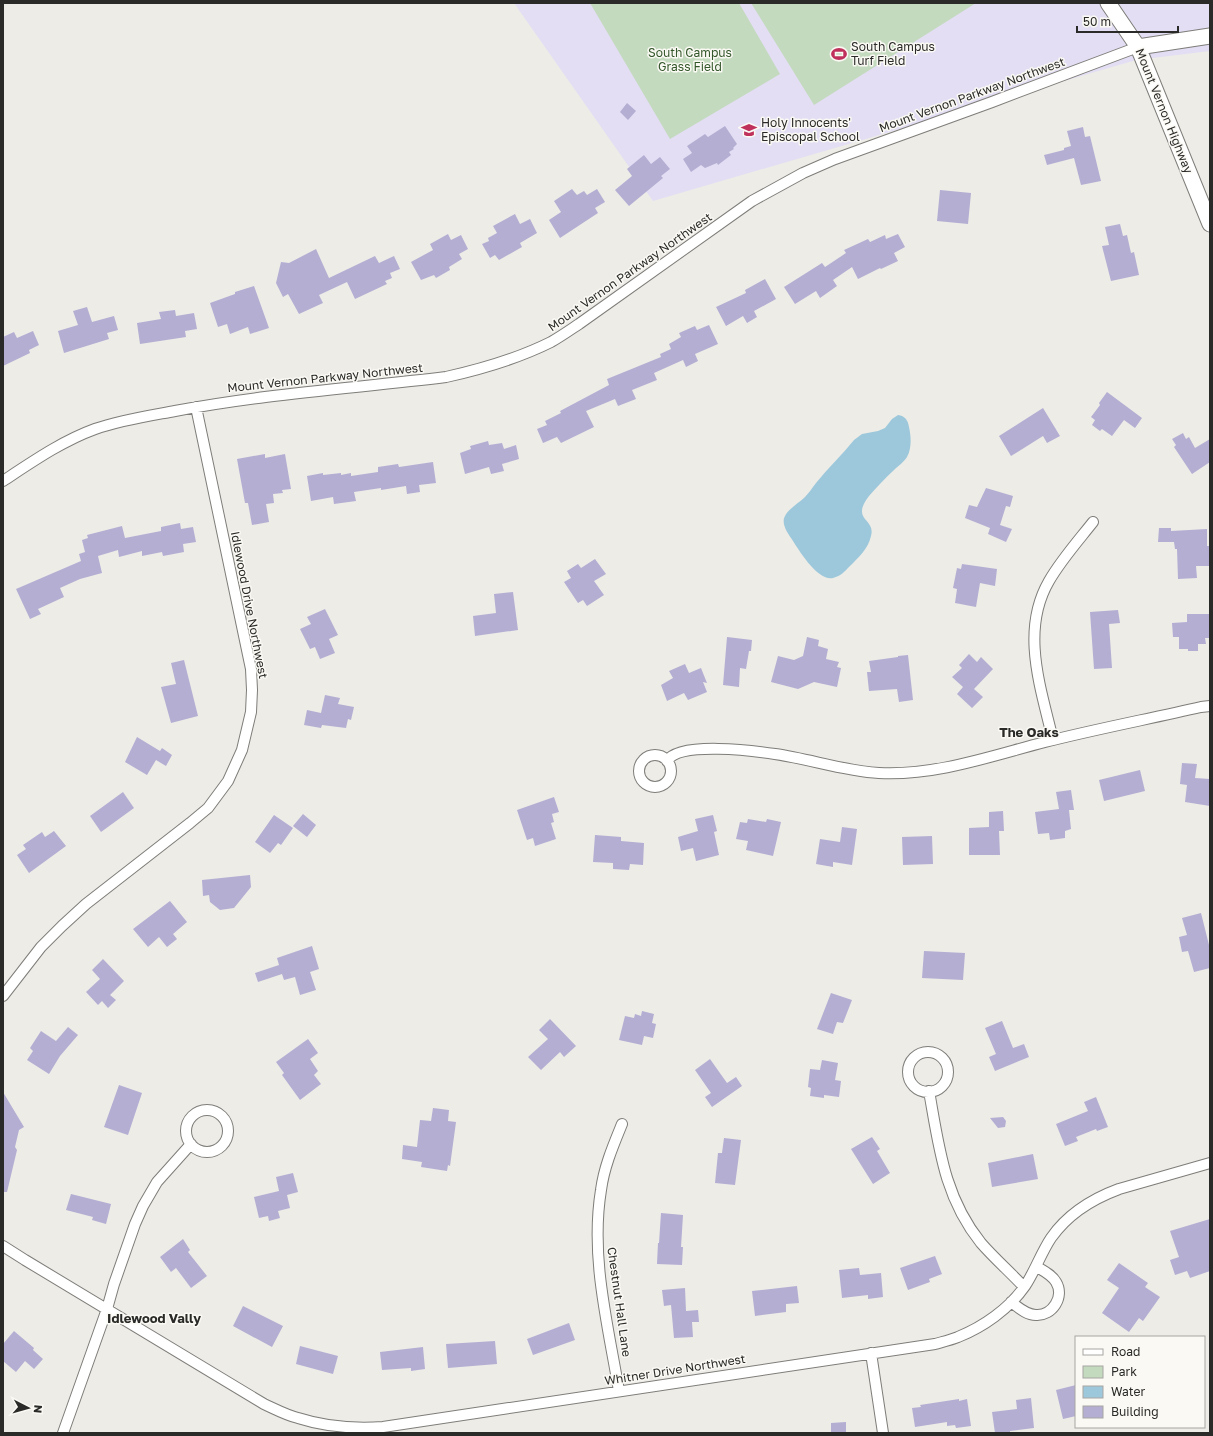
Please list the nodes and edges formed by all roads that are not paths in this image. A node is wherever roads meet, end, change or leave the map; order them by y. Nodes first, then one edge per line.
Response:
1 (1108, 3) edge
2 (1210, 36) edge
3 (1138, 48) junction
4 (1210, 224) edge
5 (196, 407) junction
6 (3, 481) edge
7 (1093, 522) dead end
8 (1210, 706) edge
9 (1053, 740) junction
10 (668, 761) dead end
11 (3, 996) edge
12 (929, 1091) dead end
13 (622, 1124) dead end
14 (191, 1144) junction
15 (1210, 1163) edge
16 (3, 1246) edge
17 (1037, 1267) junction
18 (1024, 1287) junction
19 (1011, 1302) junction
20 (107, 1309) junction
21 (871, 1353) junction
22 (619, 1392) junction
23 (63, 1433) edge
24 (883, 1433) edge

1 - 3 street, Mount Vernon Highway
2 - 3 street
3 - 4 street, Mount Vernon Highway
3 - 5 street, Mount Vernon Parkway Northwest
5 - 6 street, Mount Vernon Parkway Northwest
5 - 11 street, Idlewood Drive Northwest
7 - 9 street
8 - 9 street
9 - 10 street
12 - 18 street
13 - 22 street, Chestnut Hall Lane
14 - 14 street
14 - 20 street
15 - 17 street, Whitner Drive Northwest
16 - 20 street
17 - 18 street, Whitner Drive Northwest
17 - 19 street
18 - 19 street, Whitner Drive Northwest
19 - 21 street, Whitner Drive Northwest
20 - 22 street, Whitner Drive Northwest
20 - 23 street
21 - 22 street, Whitner Drive Northwest
21 - 24 street

